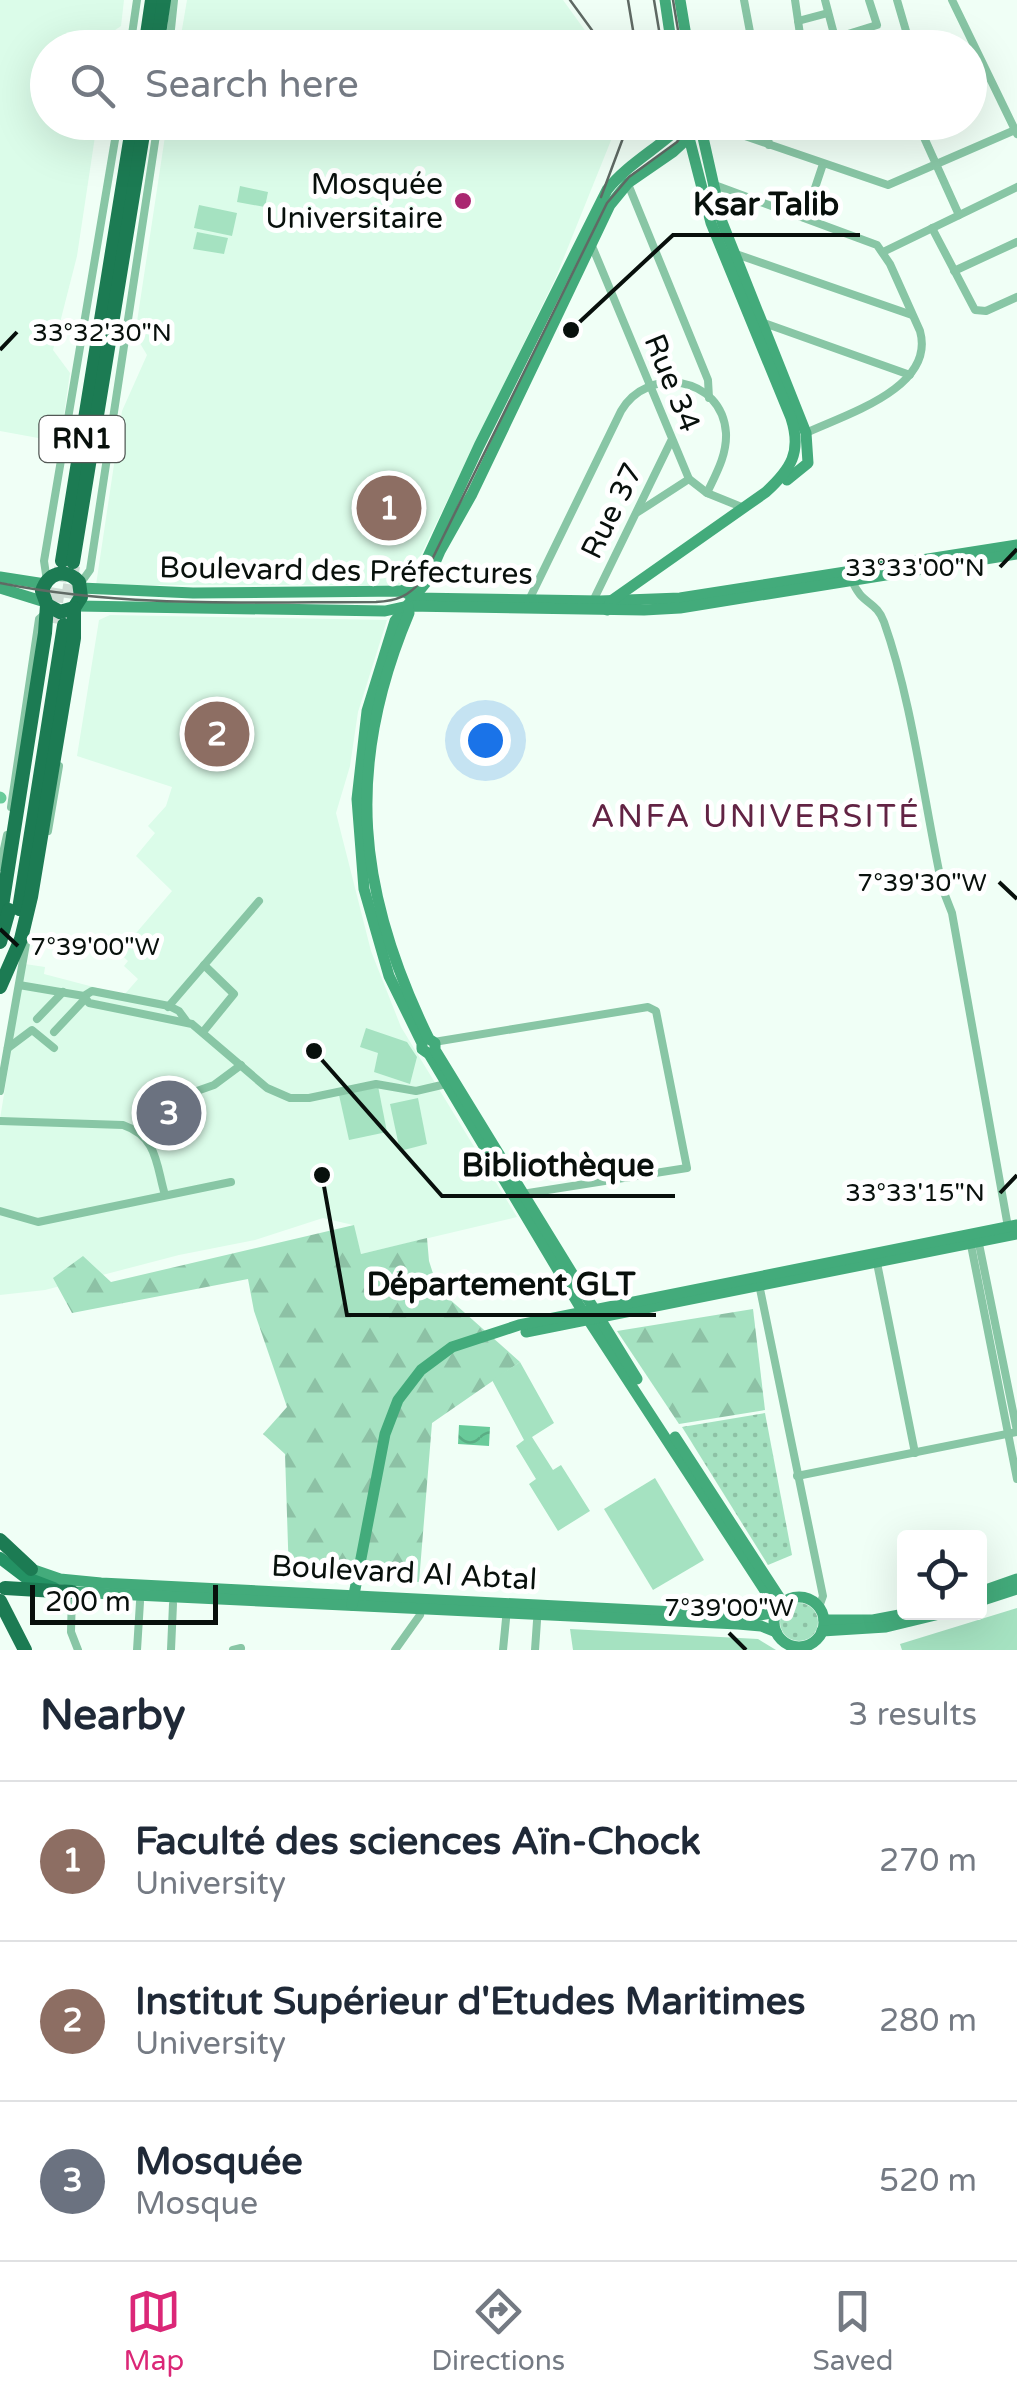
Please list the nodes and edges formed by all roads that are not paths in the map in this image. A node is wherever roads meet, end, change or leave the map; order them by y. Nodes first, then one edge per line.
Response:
1 (137, 0) edge
2 (152, 0) edge
3 (164, 0) edge
4 (174, 0) edge
5 (665, 0) edge
6 (680, 0) edge
7 (744, 0) edge
8 (795, 0) edge
9 (825, 0) edge
10 (869, 0) edge
11 (896, 0) edge
12 (952, 0) edge
13 (828, 13) junction
14 (798, 21) junction
15 (133, 30) edge
16 (148, 30) edge
17 (160, 30) edge
18 (171, 30) edge
19 (669, 30) edge
20 (685, 30) edge
21 (749, 30) edge
22 (799, 30) edge
23 (833, 30) edge
24 (864, 30) edge
25 (905, 30) edge
26 (966, 30) edge
27 (987, 74) edge
28 (1016, 132) edge
29 (115, 140) edge
30 (131, 140) edge
31 (142, 140) edge
32 (155, 140) edge
33 (668, 140) edge
34 (685, 140) edge
35 (691, 140) edge
36 (704, 140) edge
37 (756, 140) edge
38 (769, 140) edge
39 (925, 140) edge
40 (770, 145) junction
41 (823, 164) junction
42 (936, 165) junction
43 (628, 183) junction
44 (711, 184) junction
45 (1017, 187) edge
46 (959, 215) junction
47 (805, 218) junction
48 (932, 228) junction
49 (1017, 242) edge
50 (591, 245) junction
51 (883, 252) junction
52 (736, 254) junction
53 (954, 271) junction
54 (1017, 297) edge
55 (912, 314) junction
56 (764, 323) junction
57 (106, 324) junction
58 (910, 375) junction
59 (648, 385) junction
60 (709, 398) junction
61 (806, 434) junction
62 (671, 440) junction
63 (799, 460) junction
64 (689, 479) junction
65 (707, 493) junction
66 (744, 508) junction
67 (634, 514) junction
68 (1017, 546) edge
69 (1017, 554) edge
70 (68, 562) tunnel mouth
71 (0, 577) edge
72 (855, 577) junction
73 (47, 581) junction
74 (427, 581) junction
75 (648, 583) junction
76 (80, 584) junction
77 (0, 588) edge
78 (409, 598) junction
79 (440, 598) junction
80 (660, 599) junction
81 (528, 600) junction
82 (593, 601) junction
83 (615, 605) junction
84 (75, 607) junction
85 (385, 610) junction
86 (51, 613) junction
87 (395, 622) junction
88 (74, 638) junction
89 (58, 736) junction
90 (27, 858) junction
91 (0, 867) edge
92 (259, 901) dead end
93 (0, 919) edge
94 (0, 942) edge
95 (204, 965) junction
96 (0, 966) edge
97 (19, 985) junction
98 (0, 986) edge
99 (62, 992) junction
100 (84, 997) junction
101 (168, 1006) junction
102 (158, 1018) junction
103 (37, 1019) dead end
104 (187, 1022) junction
105 (54, 1032) dead end
106 (202, 1032) junction
107 (430, 1046) junction
108 (8, 1048) junction
109 (54, 1048) dead end
110 (241, 1066) junction
111 (446, 1084) junction
112 (0, 1091) edge
113 (194, 1092) dead end
114 (0, 1120) edge
115 (231, 1182) dead end
116 (165, 1196) junction
117 (517, 1196) junction
118 (0, 1212) edge
119 (1014, 1229) edge
120 (974, 1239) junction
121 (877, 1263) junction
122 (758, 1282) junction
123 (591, 1315) junction
124 (1014, 1432) edge
125 (915, 1452) junction
126 (797, 1476) junction
127 (1017, 1479) edge
128 (0, 1540) edge
129 (0, 1558) edge
130 (31, 1568) joint
131 (1017, 1580) edge
132 (1017, 1589) edge
133 (987, 1590) edge
134 (72, 1592) junction
135 (3, 1594) edge
136 (987, 1599) edge
137 (357, 1601) junction
138 (140, 1602) dead end
139 (173, 1604) dead end
140 (779, 1608) junction
141 (420, 1614) dead end
142 (897, 1615) edge
143 (0, 1616) edge
144 (506, 1619) dead end
145 (537, 1620) dead end
146 (915, 1620) edge
147 (819, 1630) edge
148 (776, 1632) junction
149 (800, 1648) edge
150 (24, 1649) edge
151 (78, 1650) edge
152 (137, 1650) edge
153 (171, 1650) edge
154 (395, 1650) edge
155 (503, 1650) edge
156 (535, 1650) edge

1 - 15 street
2 - 16 highway
3 - 17 highway
4 - 18 street
5 - 19 street
6 - 20 street
7 - 21 street
8 - 14 street
9 - 13 street
10 - 24 street
11 - 25 street
12 - 26 street
13 - 14 street
13 - 23 street
14 - 22 street
27 - 28 street
28 - 42 street
29 - 73 street
30 - 57 highway, RN1
31 - 57 highway, RN1
32 - 76 street
33 - 78 street
34 - 43 street
35 - 63 street
36 - 44 street
37 - 40 street
38 - 40 street
39 - 42 street
40 - 41 street
41 - 42 street
41 - 47 street
42 - 46 street
43 - 50 street
43 - 60 street
44 - 47 street
44 - 52 street
45 - 46 street
46 - 48 street
47 - 51 street
48 - 51 street
48 - 53 street
49 - 53 street
50 - 59 street, Rue 34
50 - 74 street
51 - 55 street
52 - 55 street
52 - 56 street
53 - 54 street
55 - 58 street
56 - 58 street
56 - 61 street
57 - 70 highway, RN1
57 - 73 highway
57 - 76 highway
58 - 61 street
59 - 60 street
59 - 62 street, Rue 34
59 - 81 street
60 - 65 street
61 - 63 street
62 - 64 street, Rue 34
62 - 67 street, Rue 37
63 - 66 street
63 - 75 street
64 - 65 street, Rue 34
64 - 67 street
65 - 66 street, Rue 34
66 - 83 street
67 - 82 street, Rue 37
68 - 72 street, Boulevard des Préfectures
69 - 72 street, Boulevard des Préfectures
71 - 73 street
72 - 80 street, Boulevard des Préfectures
72 - 83 street, Boulevard des Préfectures
72 - 119 street
73 - 76 highway
73 - 86 highway
74 - 78 street
74 - 79 street
75 - 80 street
75 - 83 street
76 - 78 street, Boulevard des Préfectures
76 - 84 highway
77 - 86 street
78 - 79 street, Boulevard des Préfectures
78 - 83 street, Boulevard des Préfectures
78 - 85 street, Boulevard des Préfectures
78 - 87 street
78 - 107 street
79 - 81 street, Boulevard des Préfectures
80 - 83 street, Boulevard des Préfectures
81 - 82 street, Boulevard des Préfectures
82 - 83 street, Boulevard des Préfectures
84 - 85 street, Boulevard des Préfectures
84 - 86 highway
84 - 88 highway
85 - 87 street
86 - 90 highway
86 - 91 street
86 - 93 highway
86 - 94 highway
87 - 107 street
88 - 89 highway
88 - 90 highway
89 - 97 street
89 - 98 highway
90 - 96 highway
92 - 95 street
95 - 101 street
95 - 106 street
97 - 99 street
97 - 108 street
99 - 100 street
99 - 103 street
100 - 101 street
100 - 102 street
100 - 105 street
101 - 102 street
101 - 104 street
102 - 104 street
104 - 106 street
106 - 110 street
107 - 111 street
107 - 117 street
107 - 117 street
108 - 109 street
108 - 112 street
110 - 111 street
110 - 113 street
111 - 117 street
114 - 116 street
115 - 116 street
116 - 118 street
117 - 123 street
119 - 120 street
120 - 121 street
120 - 122 street
120 - 124 street
121 - 122 street
121 - 125 street
122 - 123 street
122 - 126 street
123 - 137 street
123 - 140 street
124 - 125 street
124 - 127 street
125 - 126 street
126 - 147 street
128 - 130 highway
129 - 134 main road
130 - 137 street, Boulevard Al Abtal
131 - 133 street
132 - 136 street
134 - 135 highway
134 - 137 street, Boulevard Al Abtal
134 - 151 street
135 - 150 highway
137 - 140 street, Boulevard Al Abtal
137 - 148 street, Boulevard Al Abtal
138 - 152 street
139 - 153 street
140 - 147 street
140 - 148 street
141 - 154 street
142 - 147 street
143 - 150 highway
144 - 155 street
145 - 156 street
146 - 147 street
147 - 149 street
148 - 149 street

